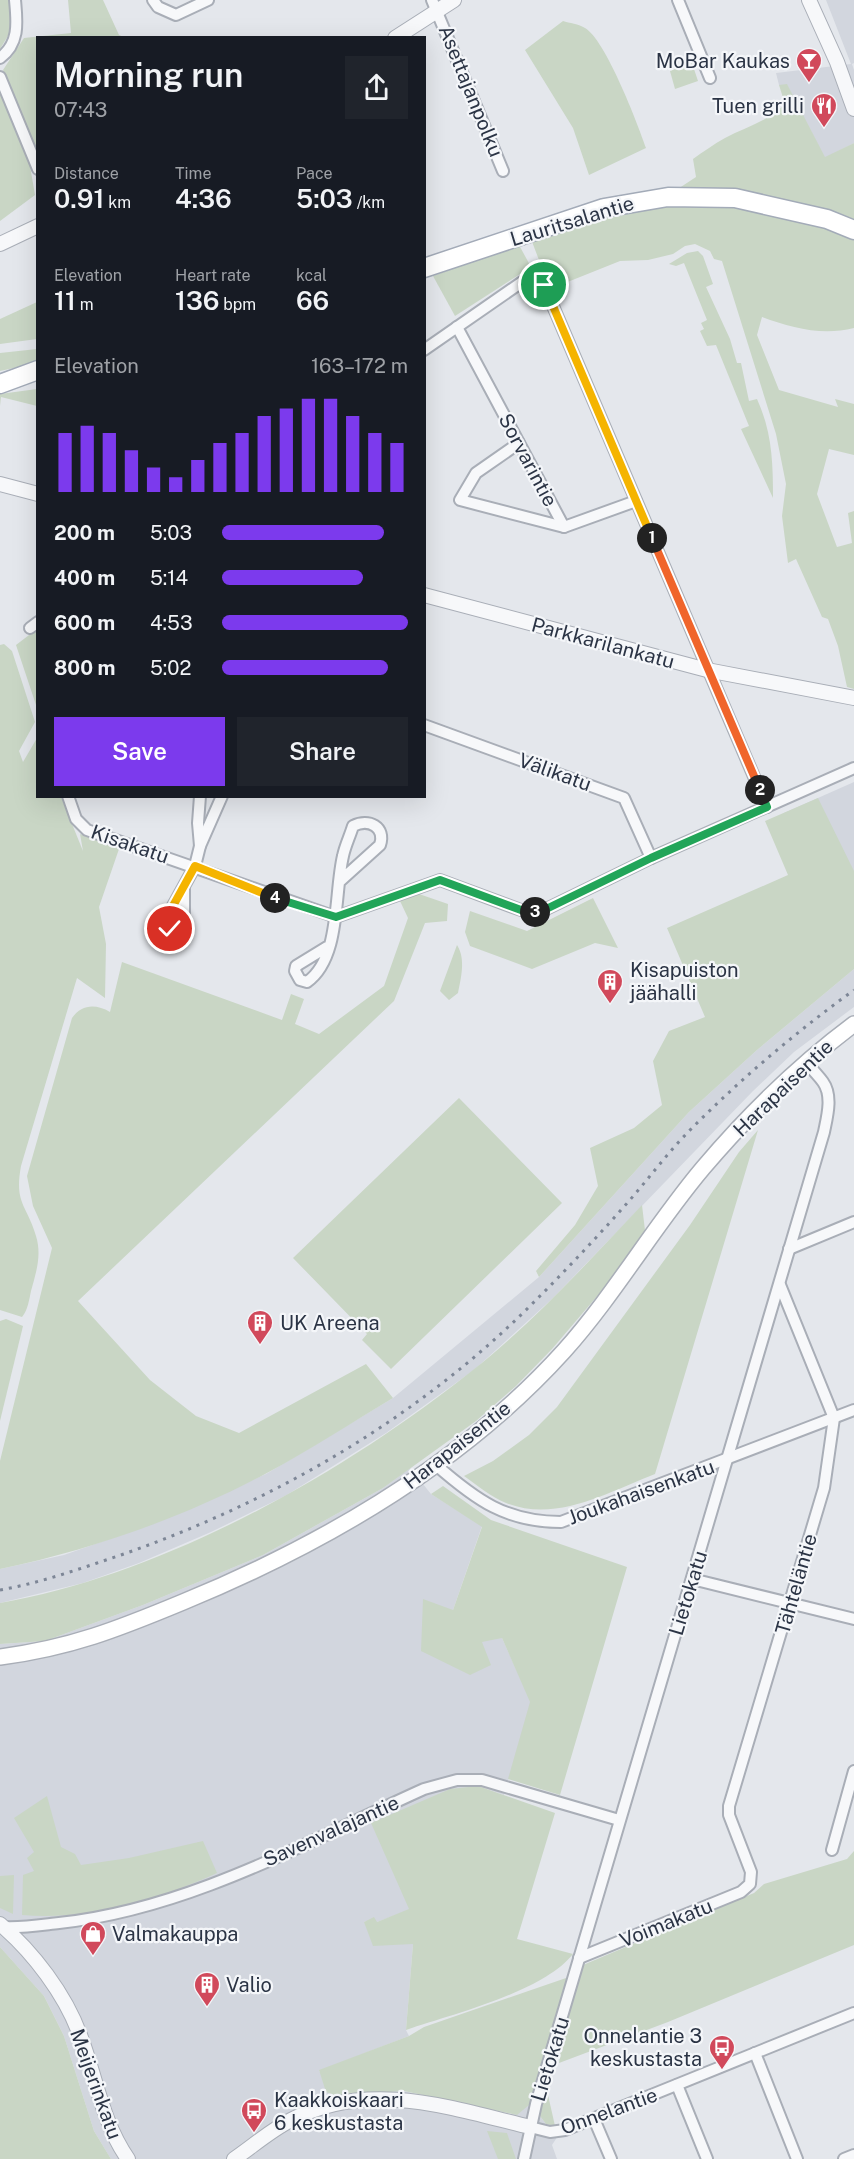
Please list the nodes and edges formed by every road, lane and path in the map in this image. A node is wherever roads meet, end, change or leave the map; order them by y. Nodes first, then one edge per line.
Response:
1 (15, 0) edge
2 (153, 0) edge
3 (207, 0) edge
4 (454, 0) edge
5 (678, 0) edge
6 (809, 0) edge
7 (435, 6) edge
8 (398, 36) edge
9 (0, 58) edge
10 (0, 77) edge
11 (710, 78) dead end
12 (854, 109) edge
13 (36, 164) edge
14 (503, 171) dead end
15 (793, 211) junction
16 (36, 227) edge
17 (854, 230) edge
18 (854, 240) edge
19 (0, 244) edge
20 (426, 267) edge
21 (457, 327) junction
22 (426, 349) edge
23 (36, 369) edge
24 (36, 370) edge
25 (0, 374) edge
26 (0, 384) edge
27 (519, 443) junction
28 (0, 484) edge
29 (36, 493) edge
30 (636, 501) junction
31 (564, 526) junction
32 (426, 596) edge
33 (707, 670) junction
34 (854, 698) edge
35 (426, 726) edge
36 (854, 768) edge
37 (69, 798) edge
38 (200, 798) edge
39 (221, 798) edge
40 (767, 807) junction
41 (200, 846) junction
42 (651, 858) junction
43 (195, 866) junction
44 (339, 882) junction
45 (184, 886) dead end
46 (336, 917) junction
47 (327, 947) dead end
48 (854, 1024) edge
49 (807, 1062) junction
50 (854, 1222) edge
51 (789, 1249) junction
52 (780, 1284) junction
53 (854, 1410) edge
54 (834, 1418) junction
55 (727, 1460) junction
56 (436, 1465) junction
57 (692, 1579) junction
58 (791, 1604) junction
59 (854, 1619) edge
60 (0, 1657) edge
61 (854, 1771) edge
62 (619, 1820) junction
63 (832, 1850) dead end
64 (750, 1884) joint
65 (44, 1924) junction
66 (2, 1925) edge
67 (28, 1953) junction
68 (579, 1958) junction
69 (854, 2013) edge
70 (755, 2053) junction
71 (677, 2085) junction
72 (594, 2119) junction
73 (530, 2127) junction
74 (854, 2155) edge
75 (128, 2159) edge
76 (234, 2159) edge
77 (524, 2159) edge
78 (610, 2159) edge
79 (707, 2159) edge
80 (797, 2159) edge
81 (844, 2159) edge

1 - 9 street
2 - 3 street
4 - 7 street
5 - 11 street
6 - 12 street
7 - 8 street
7 - 14 street, Asettajanpolku
10 - 13 street
15 - 17 main road, Lauritsalantie
15 - 18 main road, Lauritsalantie
15 - 20 main road, Lauritsalantie
16 - 19 street
21 - 22 street
21 - 27 street, Sorvarintie
21 - 30 street
23 - 25 main road
24 - 26 main road
27 - 31 street, Sorvarintie
27 - 31 street
28 - 29 street
30 - 31 street, Sorvarintie
30 - 33 street
32 - 33 street, Parkkarilankatu
33 - 34 street, Parkkarilankatu
33 - 40 street
35 - 42 street, Välikatu
36 - 40 street
37 - 43 street, Kisakatu
38 - 41 street
39 - 41 street
40 - 42 street
41 - 43 street
42 - 46 street
43 - 45 street
43 - 46 street, Kisakatu
44 - 44 street
44 - 46 street
46 - 47 street
48 - 49 main road, Harapaisentie
49 - 51 street, Lietokatu
49 - 56 main road, Harapaisentie
50 - 51 street
51 - 52 street, Lietokatu
52 - 54 street
52 - 55 street, Lietokatu
53 - 54 street, Joukahaisenkatu
54 - 55 street, Joukahaisenkatu
54 - 58 street, Tähteläntie
55 - 56 street, Joukahaisenkatu
55 - 57 street, Lietokatu
56 - 60 main road, Harapaisentie
57 - 58 street
57 - 62 street, Lietokatu
58 - 59 street
58 - 64 street, Tähteläntie
61 - 63 street
62 - 65 street, Savenvalajantie
62 - 68 street, Lietokatu
64 - 68 street, Voimakatu
65 - 66 street, Savenvalajantie
65 - 67 street
66 - 67 street, Meijerinkatu
67 - 75 street, Meijerinkatu
68 - 73 street, Lietokatu
69 - 70 street, Onnelantie
70 - 71 street, Onnelantie
70 - 80 street
71 - 72 street, Onnelantie
71 - 79 street
72 - 73 street, Onnelantie
72 - 78 street
73 - 76 street
73 - 77 street, Lietokatu
74 - 81 street

